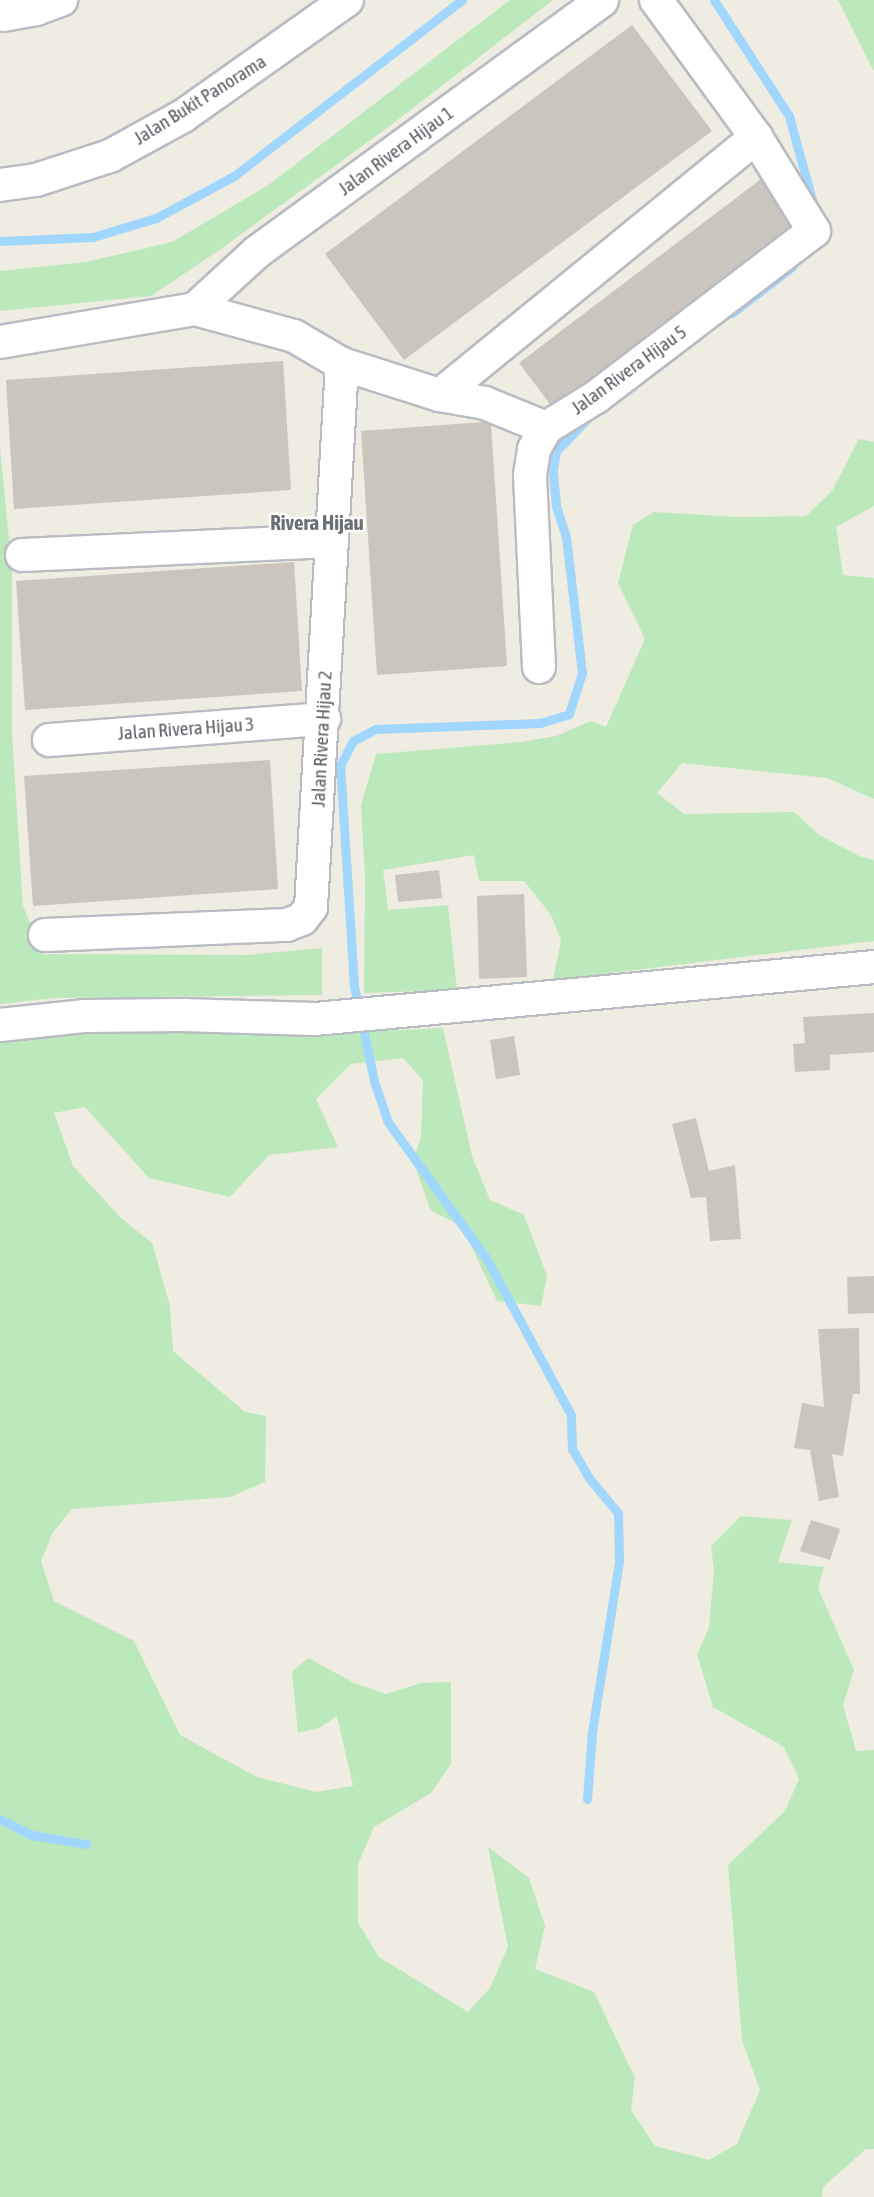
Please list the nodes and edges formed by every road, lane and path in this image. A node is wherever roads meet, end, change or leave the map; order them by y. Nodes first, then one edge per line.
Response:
1 (61, 0) edge
2 (347, 0) edge
3 (602, 0) edge
4 (656, 0) edge
5 (3, 15) dead end
6 (756, 137) junction
7 (0, 185) edge
8 (195, 309) junction
9 (0, 342) edge
10 (342, 364) junction
11 (440, 395) junction
12 (546, 428) junction
13 (331, 541) junction
14 (22, 555) dead end
15 (539, 667) dead end
16 (324, 719) junction
17 (49, 740) dead end
18 (45, 935) dead end
19 (874, 967) edge
20 (0, 1025) edge

1 - 5 street
2 - 7 street, Jalan Bukit Panorama
3 - 8 street, Jalan Rivera Hijau 1
4 - 6 street, Jalan Rivera Hijau 5
6 - 11 street
6 - 12 street, Jalan Rivera Hijau 5
8 - 9 street
8 - 10 street
10 - 11 street
10 - 13 street, Jalan Rivera Hijau 2
11 - 12 street
12 - 15 street
13 - 14 street
13 - 16 street, Jalan Rivera Hijau 2
16 - 17 street, Jalan Rivera Hijau 3
16 - 18 street, Jalan Rivera Hijau 2
19 - 20 street

